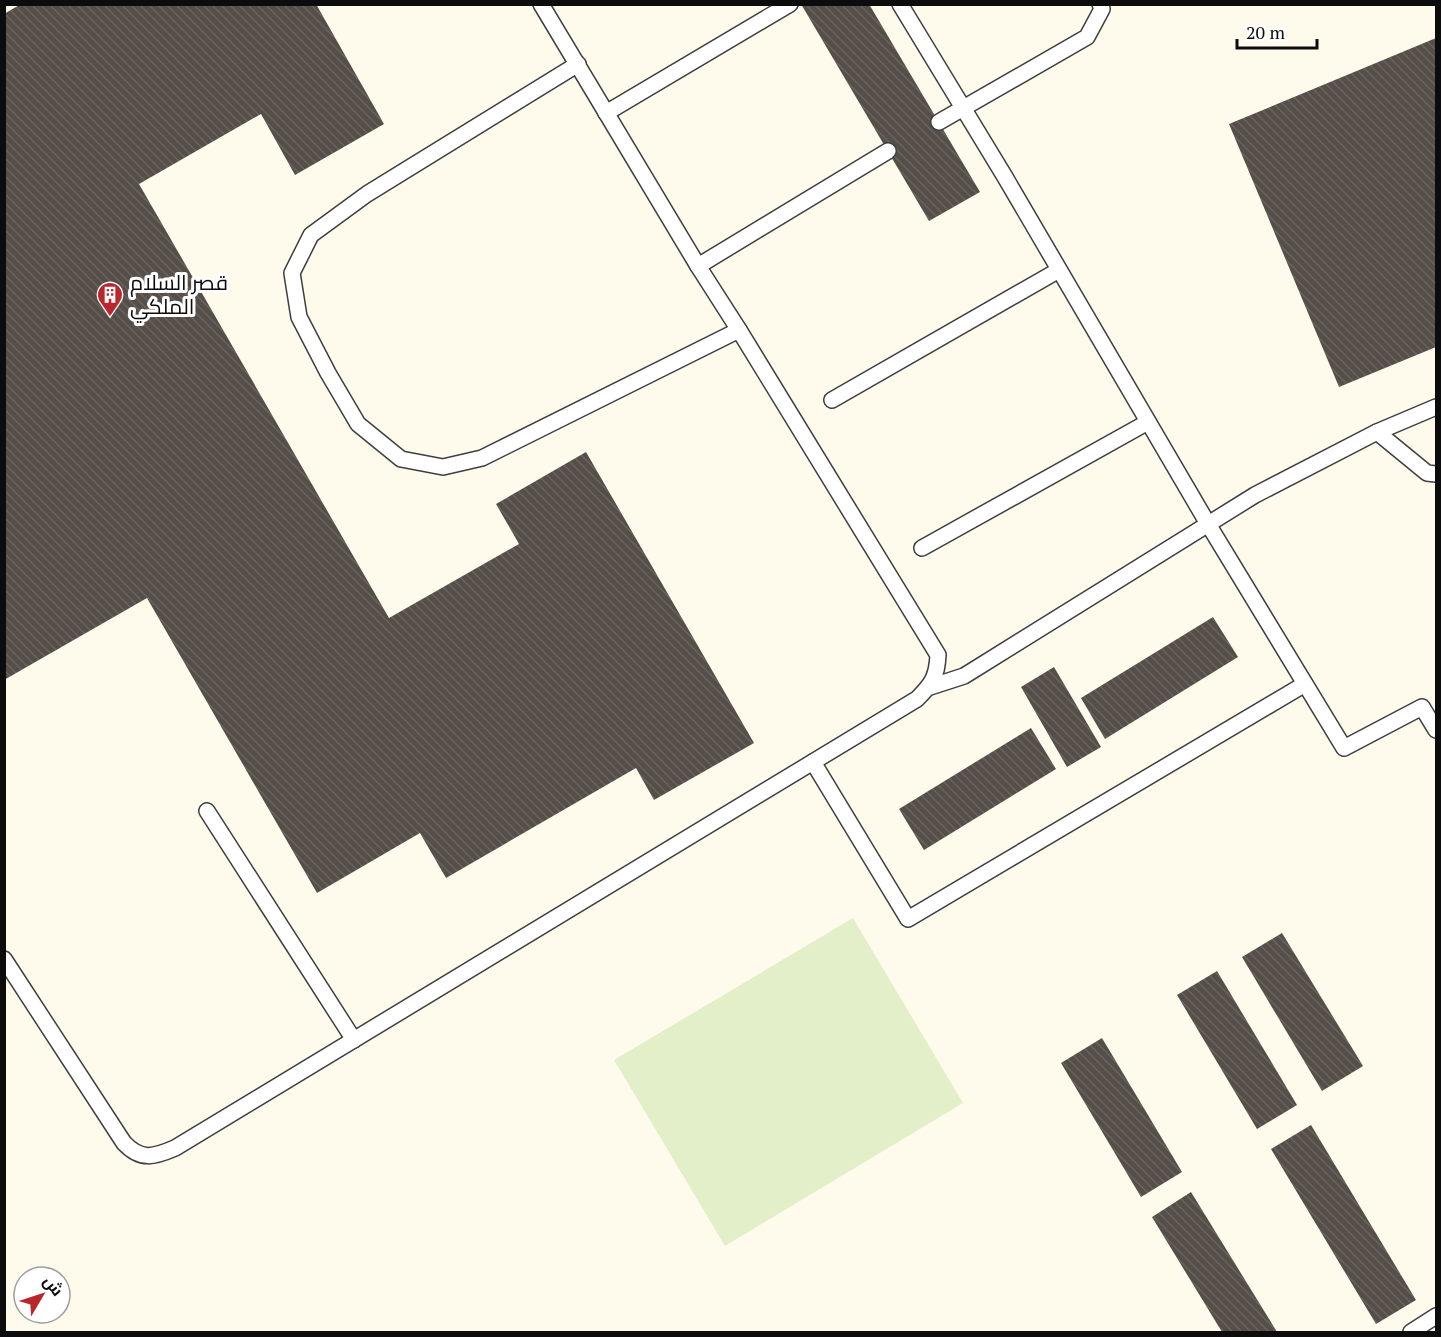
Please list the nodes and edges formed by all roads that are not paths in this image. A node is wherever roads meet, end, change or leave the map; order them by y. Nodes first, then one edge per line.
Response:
1 (541, 4) edge
2 (790, 4) edge
3 (900, 4) edge
4 (1100, 4) edge
5 (578, 64) junction
6 (963, 108) junction
7 (606, 113) junction
8 (939, 122) dead end
9 (888, 151) dead end
10 (698, 266) junction
11 (1059, 270) junction
12 (739, 330) junction
13 (832, 400) dead end
14 (1437, 407) edge
15 (1148, 422) junction
16 (1377, 432) junction
17 (1437, 474) edge
18 (1208, 524) junction
19 (922, 548) dead end
20 (1305, 684) junction
21 (930, 687) junction
22 (1437, 730) edge
23 (813, 762) junction
24 (207, 811) dead end
25 (4, 959) edge
26 (354, 1040) junction
27 (1437, 1316) edge
28 (1411, 1332) edge

1 - 5 lane
2 - 7 lane
3 - 6 lane
4 - 6 lane
5 - 7 lane
5 - 12 lane
6 - 8 lane
6 - 11 lane
7 - 10 lane
9 - 10 lane
10 - 12 lane
11 - 13 lane
11 - 15 lane
12 - 21 lane
14 - 16 lane
15 - 18 lane
15 - 19 lane
16 - 17 lane
16 - 18 lane
18 - 20 lane
18 - 21 lane
20 - 22 lane
20 - 23 lane
21 - 23 lane
23 - 26 lane
24 - 26 lane
25 - 26 lane
27 - 28 lane

